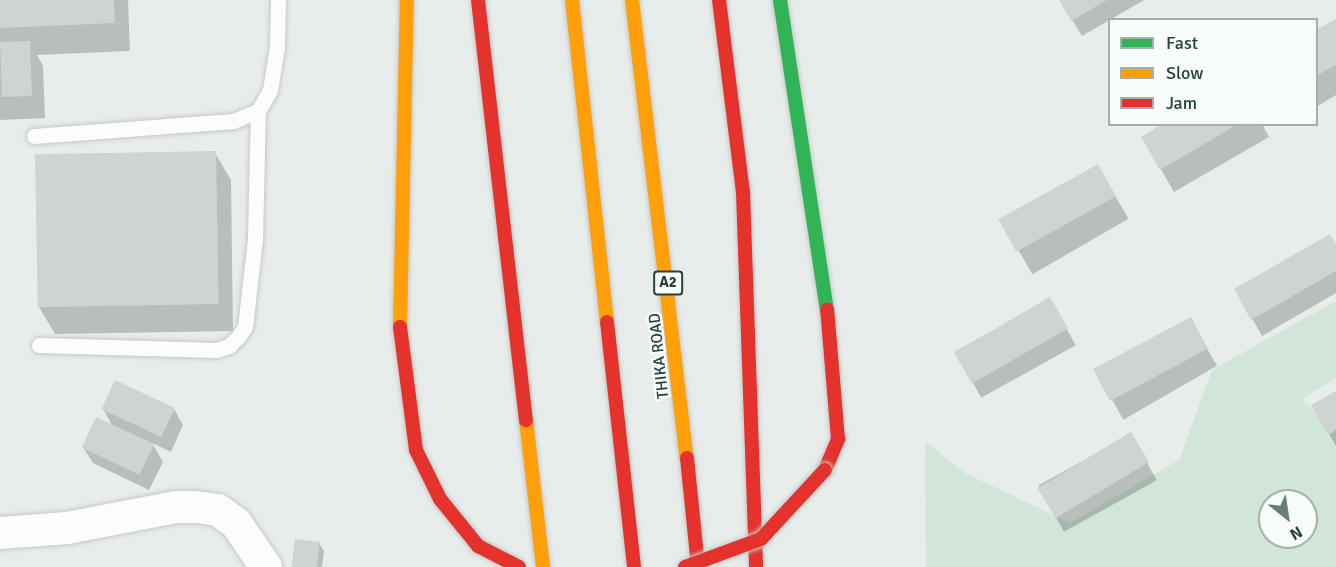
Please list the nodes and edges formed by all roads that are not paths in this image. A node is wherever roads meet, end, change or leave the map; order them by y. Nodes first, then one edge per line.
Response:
1 (278, 0) edge
2 (407, 0) edge
3 (478, 0) edge
4 (572, 0) edge
5 (632, 0) edge
6 (719, 0) edge
7 (780, 0) edge
8 (258, 111) junction
9 (33, 136) dead end
10 (39, 345) dead end
11 (0, 533) edge
12 (266, 567) edge
13 (519, 567) edge
14 (543, 567) edge
15 (634, 567) edge
16 (685, 567) edge
17 (698, 567) edge
18 (756, 567) edge

1 - 8 lane
2 - 13 main road
3 - 14 main road
4 - 15 main road
5 - 17 main road, THIKA ROAD / A2
6 - 18 main road
7 - 16 main road, bridge
8 - 9 lane
8 - 10 lane
11 - 12 street

